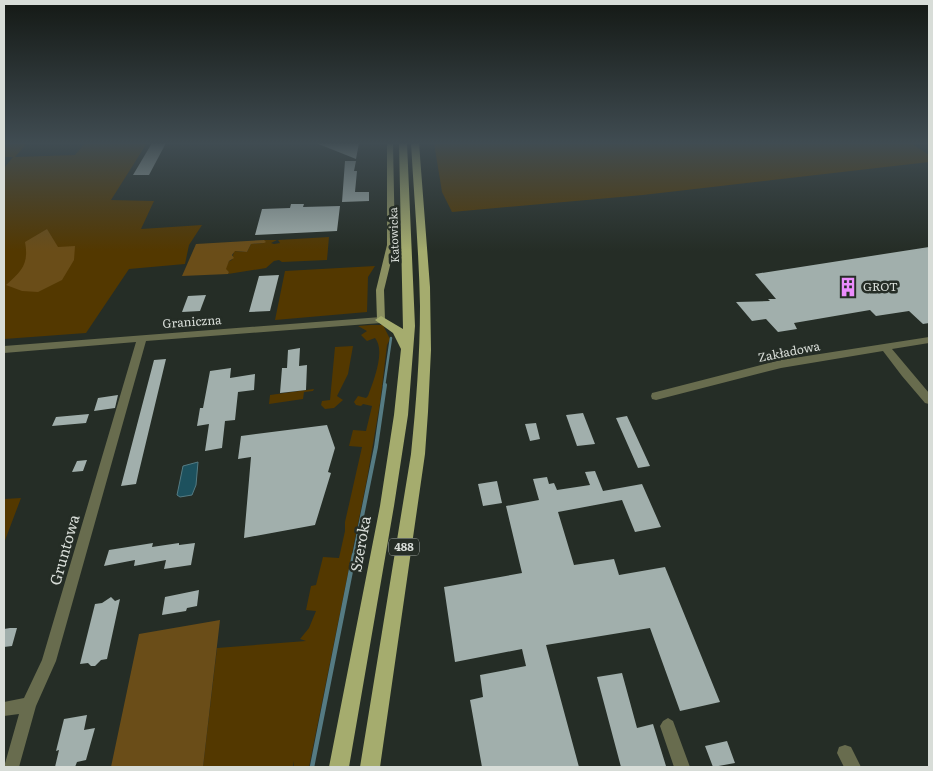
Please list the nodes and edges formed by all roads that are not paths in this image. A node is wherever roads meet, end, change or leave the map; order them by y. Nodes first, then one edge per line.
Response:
1 (390, 179) edge
2 (404, 179) edge
3 (418, 179) edge
4 (381, 320) junction
5 (408, 326) joint
6 (142, 339) junction
7 (929, 340) edge
8 (886, 348) junction
9 (4, 349) edge
10 (407, 352) junction
11 (656, 396) dead end
12 (929, 400) edge
13 (29, 705) junction
14 (4, 709) edge
15 (668, 726) dead end
16 (845, 753) dead end
17 (11, 767) edge
18 (339, 767) edge
19 (370, 767) edge
20 (682, 767) edge
21 (852, 767) edge

1 - 4 street
2 - 5 main road, Katowicka / 488
3 - 19 main road, 488
4 - 6 street, Graniczna
4 - 10 main road
5 - 10 main road, Szeroka / 488
6 - 9 street, Graniczna
6 - 13 street, Gruntowa
7 - 8 street, Zakładowa
8 - 11 street, Zakładowa
8 - 12 street
10 - 18 main road, Szeroka / 488
13 - 14 street
13 - 17 street, Gruntowa
15 - 20 street
16 - 21 street

